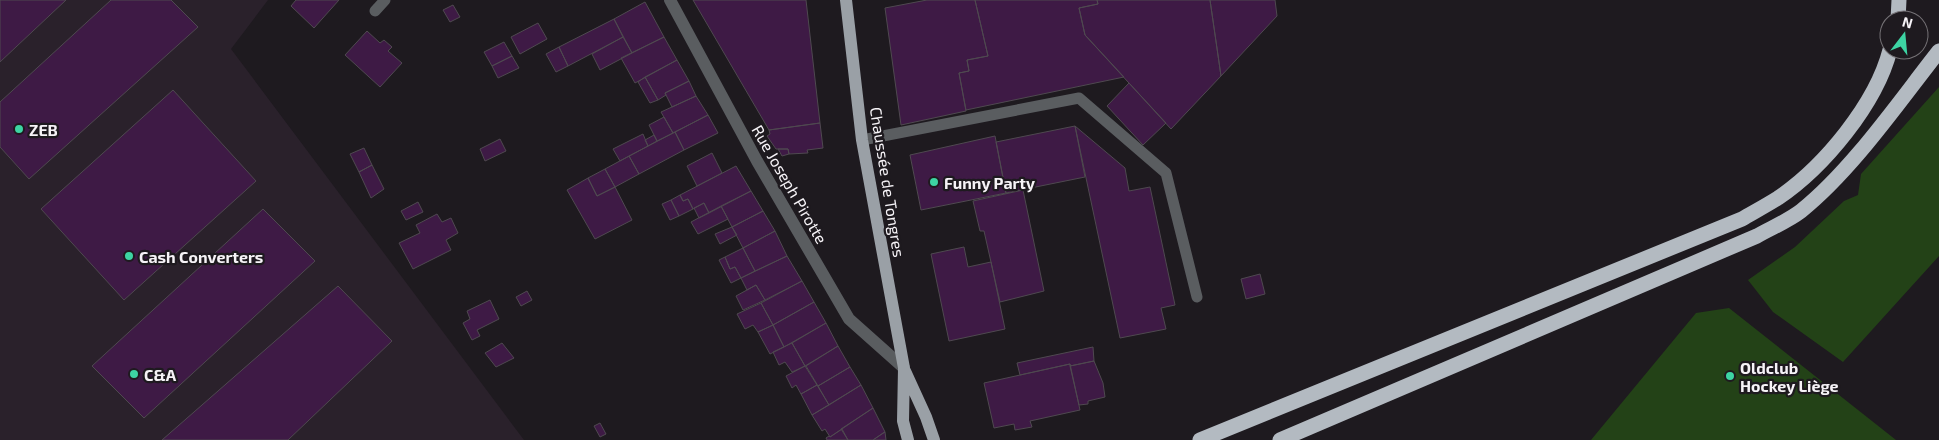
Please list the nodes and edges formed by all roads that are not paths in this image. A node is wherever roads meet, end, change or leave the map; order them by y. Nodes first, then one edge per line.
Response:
1 (385, 0) edge
2 (670, 0) edge
3 (848, 0) edge
4 (375, 11) dead end
5 (1939, 51) edge
6 (1886, 60) edge
7 (862, 140) junction
8 (1197, 297) dead end
9 (904, 368) junction
10 (908, 440) edge
11 (934, 440) edge
12 (1200, 440) edge
13 (1280, 440) edge

1 - 4 lane
2 - 9 street, Rue Joseph Pirotte
3 - 7 main road, Chaussée de Tongres
5 - 13 highway
6 - 12 highway
7 - 8 lane
7 - 9 main road, Chaussée de Tongres
9 - 10 main road, Chaussée de Tongres
9 - 11 main road, Chaussée de Tongres

